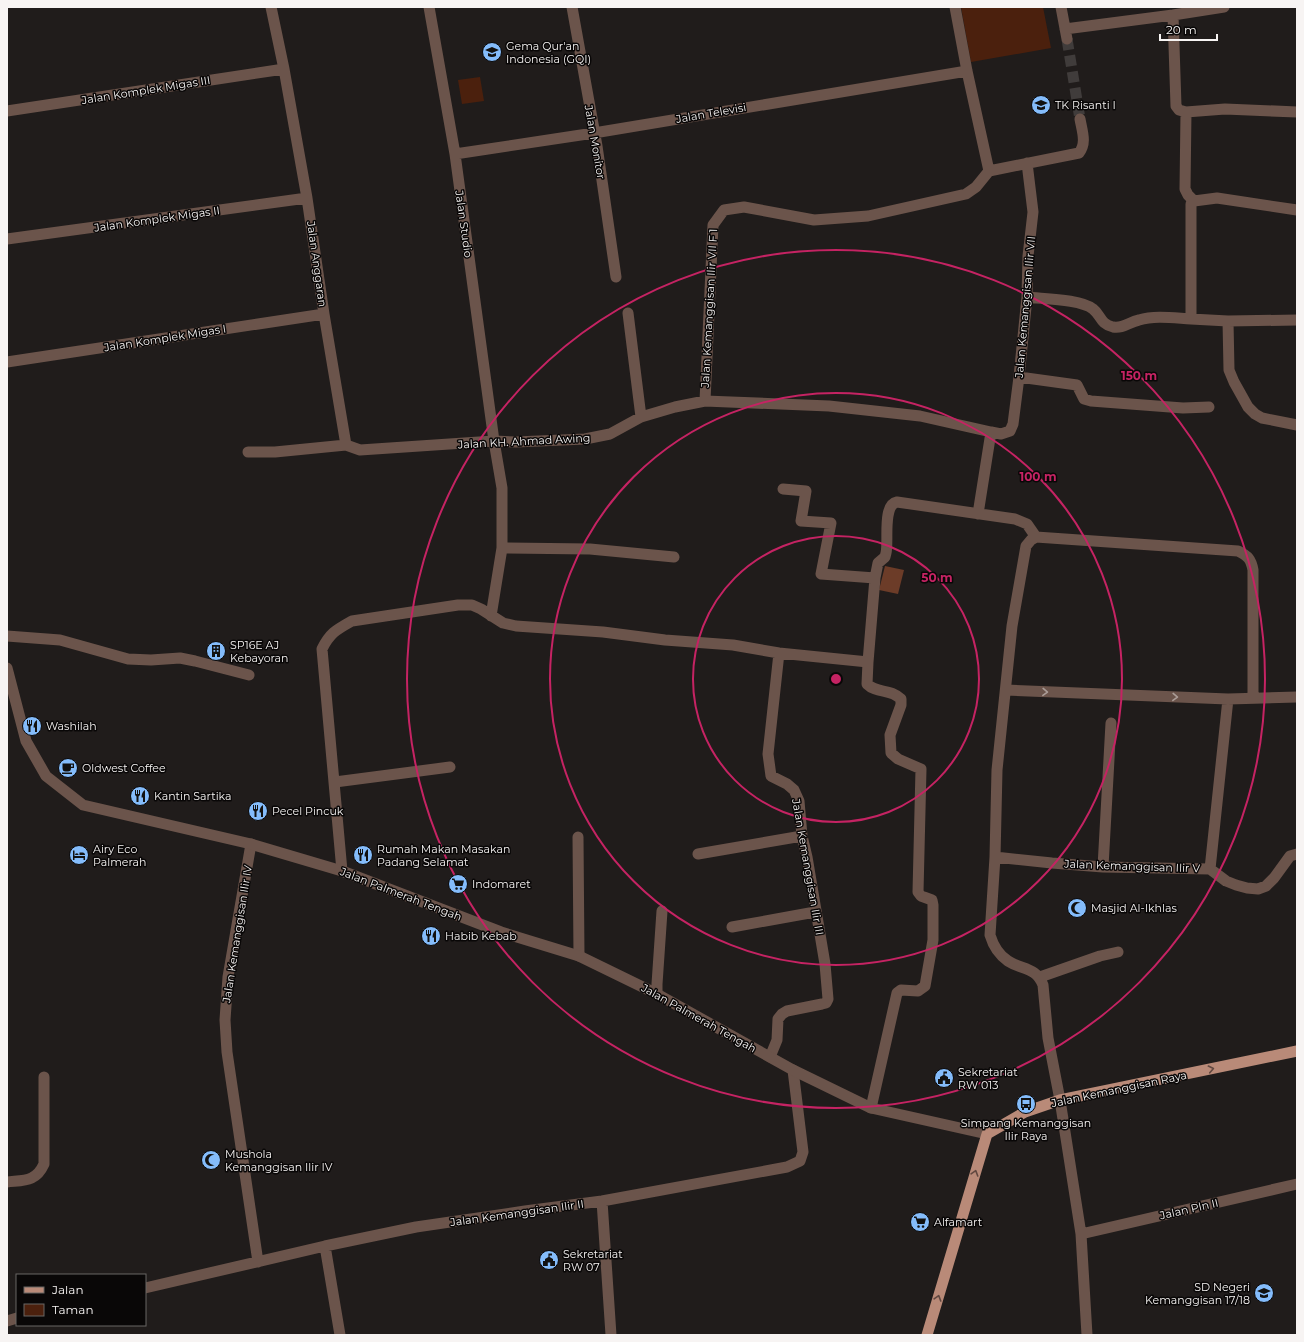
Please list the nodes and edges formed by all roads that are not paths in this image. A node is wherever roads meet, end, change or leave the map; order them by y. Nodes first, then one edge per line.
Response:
1 (271, 7) edge
2 (430, 7) edge
3 (574, 7) edge
4 (956, 7) edge
5 (1061, 7) edge
6 (1224, 7) edge
7 (1173, 16) junction
8 (284, 69) junction
9 (967, 71) junction
10 (7, 111) edge
11 (1186, 112) junction
12 (1297, 112) edge
13 (1080, 119) tunnel mouth
14 (594, 133) junction
15 (455, 154) junction
16 (1027, 163) junction
17 (989, 171) junction
18 (307, 198) junction
19 (1194, 202) junction
20 (1297, 210) edge
21 (7, 239) edge
22 (616, 277) dead end
23 (1027, 297) junction
24 (628, 313) dead end
25 (324, 314) junction
26 (1191, 319) junction
27 (1297, 320) edge
28 (1228, 321) junction
29 (7, 362) edge
30 (1019, 377) junction
31 (705, 401) junction
32 (1209, 407) dead end
33 (641, 417) junction
34 (1297, 425) edge
35 (991, 432) junction
36 (494, 441) junction
37 (346, 445) junction
38 (248, 452) dead end
39 (782, 489) dead end
40 (978, 514) junction
41 (1036, 537) junction
42 (502, 548) junction
43 (674, 557) dead end
44 (875, 578) junction
45 (491, 616) junction
46 (7, 636) edge
47 (779, 653) junction
48 (868, 662) junction
49 (7, 668) edge
50 (248, 676) dead end
51 (1006, 690) junction
52 (1253, 697) junction
53 (1297, 697) edge
54 (1228, 699) junction
55 (1111, 723) dead end
56 (450, 767) dead end
57 (335, 782) junction
58 (802, 836) junction
59 (578, 837) dead end
60 (251, 844) junction
61 (698, 854) dead end
62 (1297, 854) edge
63 (995, 857) junction
64 (1104, 867) junction
65 (1210, 869) junction
66 (342, 871) junction
67 (662, 910) dead end
68 (816, 912) junction
69 (732, 927) dead end
70 (1118, 952) dead end
71 (579, 956) junction
72 (1040, 977) junction
73 (657, 994) junction
74 (1297, 1051) edge
75 (770, 1057) junction
76 (793, 1070) junction
77 (44, 1077) dead end
78 (1060, 1100) junction
79 (871, 1108) junction
80 (987, 1134) junction
81 (7, 1182) edge
82 (1297, 1184) edge
83 (602, 1201) junction
84 (1081, 1234) junction
85 (325, 1246) junction
86 (258, 1262) junction
87 (146, 1288) edge
88 (340, 1335) edge
89 (611, 1335) edge
90 (927, 1335) edge
91 (1087, 1335) edge

1 - 8 street, Jalan Anggaran
2 - 15 street, Jalan Studio
3 - 14 street, Jalan Monitor
4 - 9 street
5 - 7 street
6 - 7 street
7 - 11 street
8 - 10 street, Jalan Komplek Migas III
8 - 18 street, Jalan Anggaran
9 - 14 street, Jalan Televisi
9 - 17 street
11 - 12 street
11 - 19 street
13 - 16 street
14 - 15 street, Jalan Televisi
14 - 22 street, Jalan Monitor
15 - 36 street, Jalan Studio
16 - 17 street
16 - 23 street, Jalan Kemanggisan Ilir VII
17 - 31 street, Jalan Kemanggisan Ilir VII F 1
18 - 21 street, Jalan Komplek Migas II
18 - 25 street, Jalan Anggaran
19 - 20 street
19 - 26 street
23 - 26 street
23 - 30 street, Jalan Kemanggisan Ilir VII
24 - 33 street
25 - 29 street, Jalan Komplek Migas I
25 - 37 street, Jalan Anggaran
26 - 28 street
27 - 28 street
28 - 34 street
30 - 32 street
30 - 35 street, Jalan Kemanggisan Ilir VII
31 - 33 street, Jalan KH. Ahmad Awing
31 - 35 street, Jalan Kemanggisan Ilir VII
33 - 36 street, Jalan KH. Ahmad Awing
35 - 40 street
36 - 37 street, Jalan KH. Ahmad Awing
36 - 42 street, Jalan Studio
37 - 38 street
39 - 44 street
40 - 41 street
40 - 44 street
41 - 51 street
41 - 52 street
42 - 43 street
42 - 45 street, Jalan Studio
44 - 48 street
45 - 47 street
45 - 57 street
46 - 50 street
47 - 48 street
47 - 58 street, Jalan Kemanggisan Ilir III
48 - 79 street
49 - 60 street, Jalan Palmerah Tengah
51 -> 54 street
51 - 63 street
52 - 53 street
52 - 54 street
54 - 65 street
55 - 64 street
56 - 57 street
57 - 66 street
58 - 61 street
58 - 68 street, Jalan Kemanggisan Ilir III
59 - 71 street
60 - 66 street, Jalan Palmerah Tengah
60 - 86 street, Jalan Kemanggisan Ilir IV
62 - 65 street, Jalan Kemanggisan Ilir V
63 - 64 street, Jalan Kemanggisan Ilir V
63 - 72 street
64 - 65 street, Jalan Kemanggisan Ilir V
66 - 71 street, Jalan Palmerah Tengah
67 - 73 street
68 - 69 street
68 - 75 street, Jalan Kemanggisan Ilir III
70 - 72 street
71 - 73 street, Jalan Palmerah Tengah
72 - 78 street
73 - 75 street, Jalan Palmerah Tengah
78 -> 74 main road, Jalan Kemanggisan Raya
75 - 76 street, Jalan Palmerah Tengah
76 - 79 street, Jalan Palmerah Tengah
76 - 83 street, Jalan Kemanggisan Ilir II
77 - 81 street
78 - 80 main road, Jalan Kemanggisan Raya
78 - 84 street
79 - 80 street, Jalan Palmerah Tengah
90 -> 80 main road
82 - 84 street, Jalan Pln II
83 - 85 street, Jalan Kemanggisan Ilir II
83 - 89 street
84 - 91 street
85 - 86 street, Jalan Kemanggisan Ilir II
85 - 88 street
86 - 87 street, Jalan Kemanggisan Ilir II

